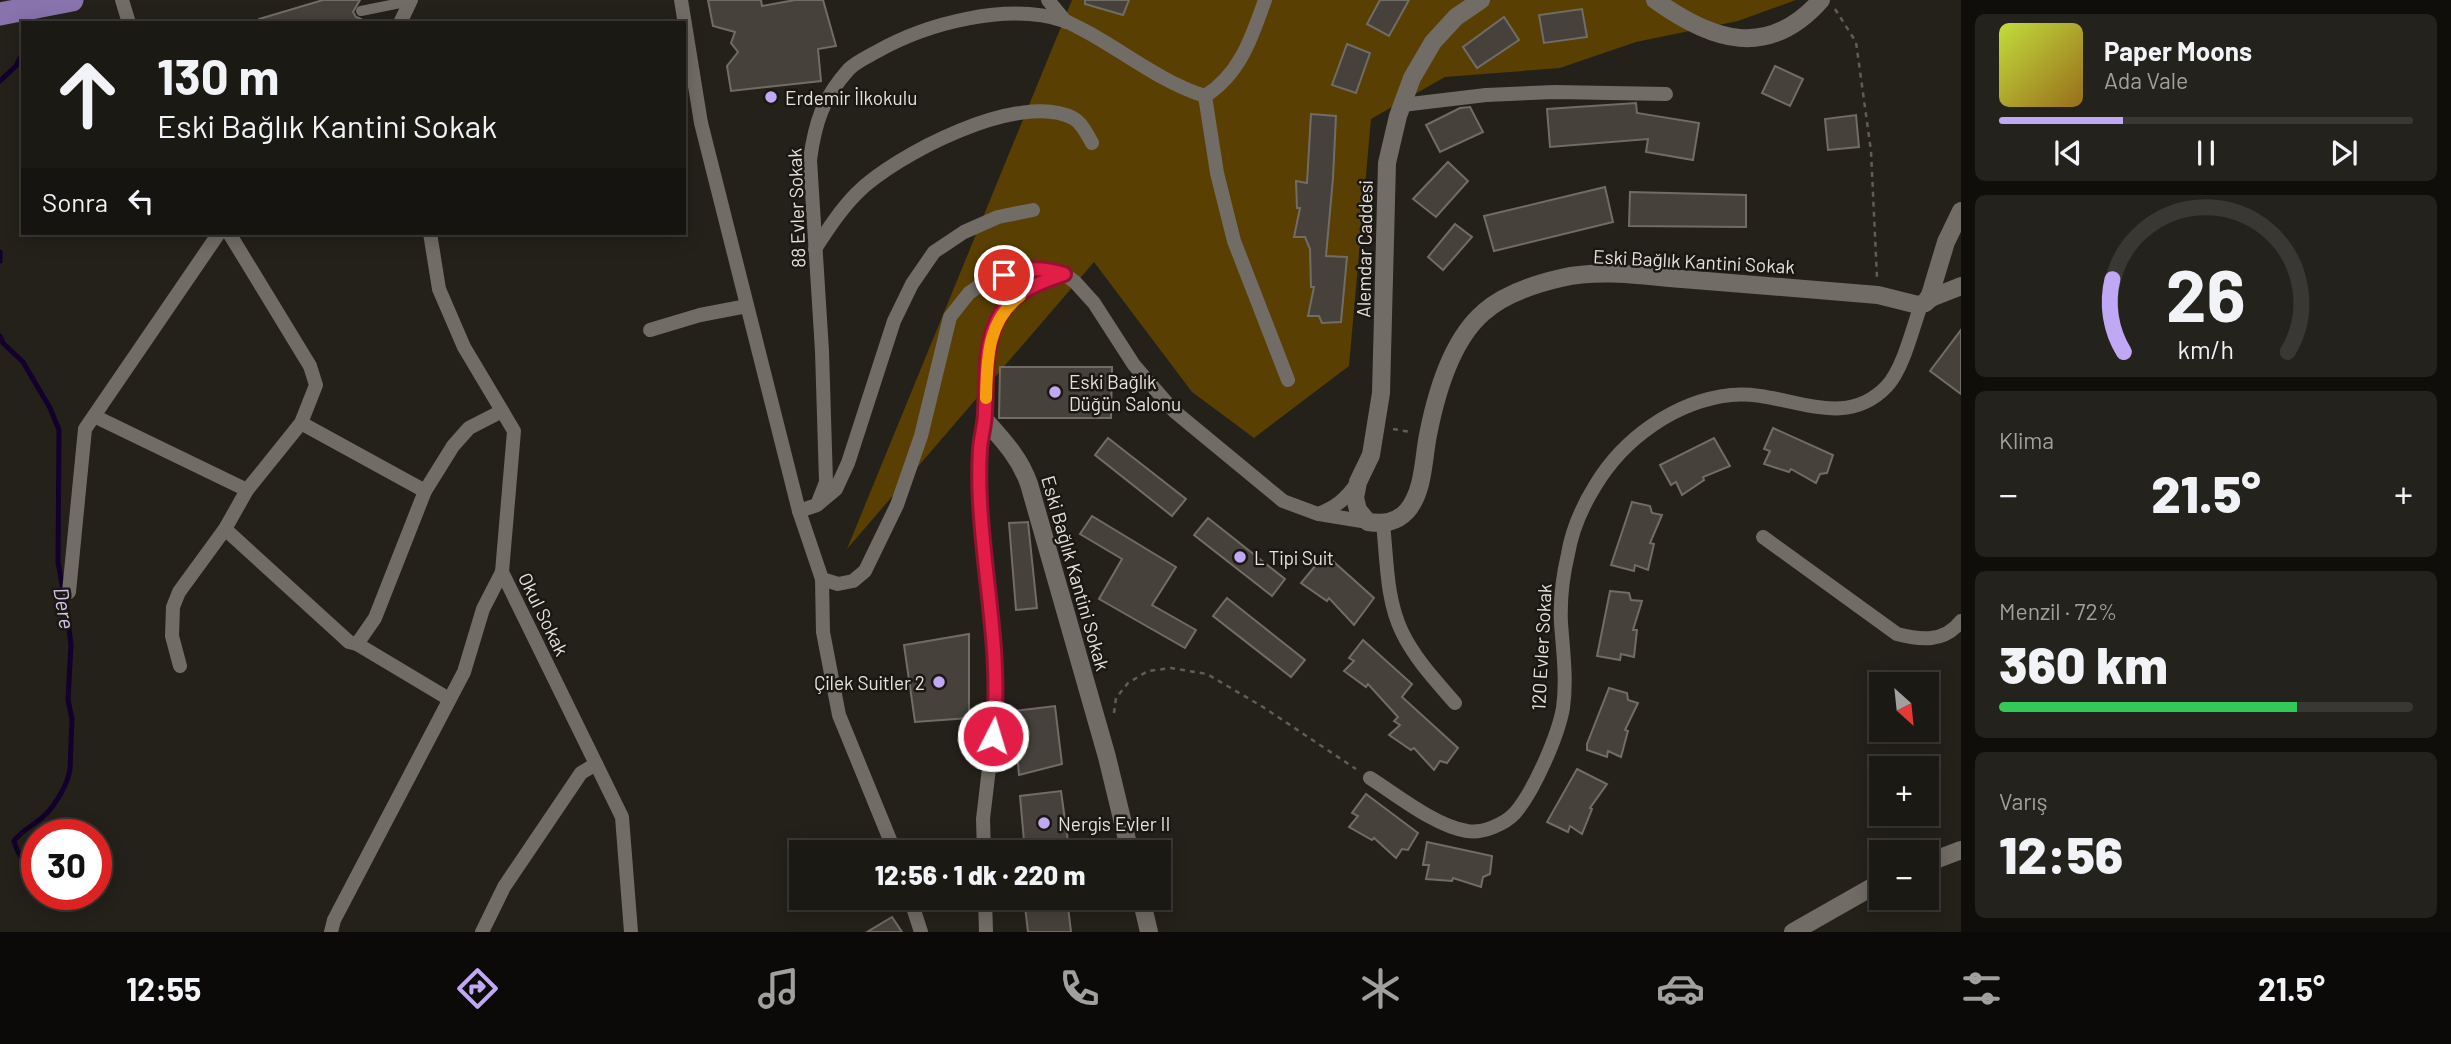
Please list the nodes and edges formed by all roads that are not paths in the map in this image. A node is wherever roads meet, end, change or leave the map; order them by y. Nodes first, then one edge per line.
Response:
1 (72, 0) edge
2 (122, 0) edge
3 (681, 0) edge
4 (1048, 0) edge
5 (1265, 0) edge
6 (1481, 0) edge
7 (1655, 0) edge
8 (1821, 0) edge
9 (410, 1) edge
10 (361, 10) dead end
11 (0, 14) edge
12 (128, 21) edge
13 (401, 21) edge
14 (684, 21) edge
15 (1066, 22) junction
16 (686, 31) edge
17 (1666, 94) dead end
18 (1205, 96) junction
19 (1402, 105) junction
20 (1092, 143) dead end
21 (1033, 210) dead end
22 (1961, 211) edge
23 (218, 235) edge
24 (230, 235) edge
25 (430, 235) edge
26 (816, 249) junction
27 (1064, 274) junction
28 (1961, 286) edge
29 (1924, 303) junction
30 (747, 306) junction
31 (650, 330) dead end
32 (1288, 380) dead end
33 (502, 411) junction
34 (94, 416) junction
35 (985, 420) junction
36 (301, 423) junction
37 (1358, 482) junction
38 (247, 490) junction
39 (425, 491) junction
40 (817, 505) junction
41 (799, 511) junction
42 (1318, 514) junction
43 (1376, 523) junction
44 (225, 529) junction
45 (1763, 537) dead end
46 (502, 572) junction
47 (822, 579) junction
48 (69, 592) dead end
49 (1961, 621) edge
50 (357, 644) junction
51 (180, 666) dead end
52 (449, 699) junction
53 (1455, 703) dead end
54 (596, 764) junction
55 (1370, 778) road end
56 (890, 840) edge
57 (984, 840) edge
58 (1127, 840) edge
59 (1961, 850) edge
60 (1939, 858) edge
61 (1869, 889) edge
62 (914, 910) edge
63 (985, 910) edge
64 (1144, 910) edge
65 (331, 932) edge
66 (482, 932) edge
67 (631, 932) edge
68 (921, 932) edge
69 (986, 932) edge
70 (1149, 932) edge
71 (1793, 932) edge

1 - 11 highway
2 - 12 street
3 - 14 street
4 - 15 street
5 - 18 street
6 - 19 street, Alemdar Caddesi
7 - 8 street
9 - 10 street
9 - 13 street
15 - 18 street, 88 Evler Sokak
15 - 26 street, 88 Evler Sokak
16 - 30 street
17 - 19 street
18 - 32 street
19 - 37 street, Alemdar Caddesi
20 - 26 street
21 - 40 street
22 - 29 street
23 - 34 street
24 - 36 street
25 - 33 street, Okul Sokak
26 - 40 street, 88 Evler Sokak
27 - 35 street
27 - 42 street
27 - 47 street
28 - 29 street
29 - 43 street, Eski Bağlık Kantini Sokak
29 - 55 street, 120 Evler Sokak
30 - 31 street
30 - 41 street
33 - 39 street
33 - 46 street, Okul Sokak
34 - 38 street
34 - 48 street
35 - 57 street
35 - 58 street, Eski Bağlık Kantini Sokak
36 - 38 street
36 - 39 street
37 - 42 street
37 - 43 street
38 - 44 street
39 - 50 street
40 - 41 street
41 - 47 street
42 - 43 street
43 - 53 street
44 - 50 street
44 - 51 street
45 - 49 street
46 - 52 street
46 - 54 street, Okul Sokak
47 - 56 street
50 - 52 street
52 - 65 street
54 - 66 street
54 - 67 street, Okul Sokak
59 - 60 street
61 - 71 street
62 - 68 street
63 - 69 street
64 - 70 street

